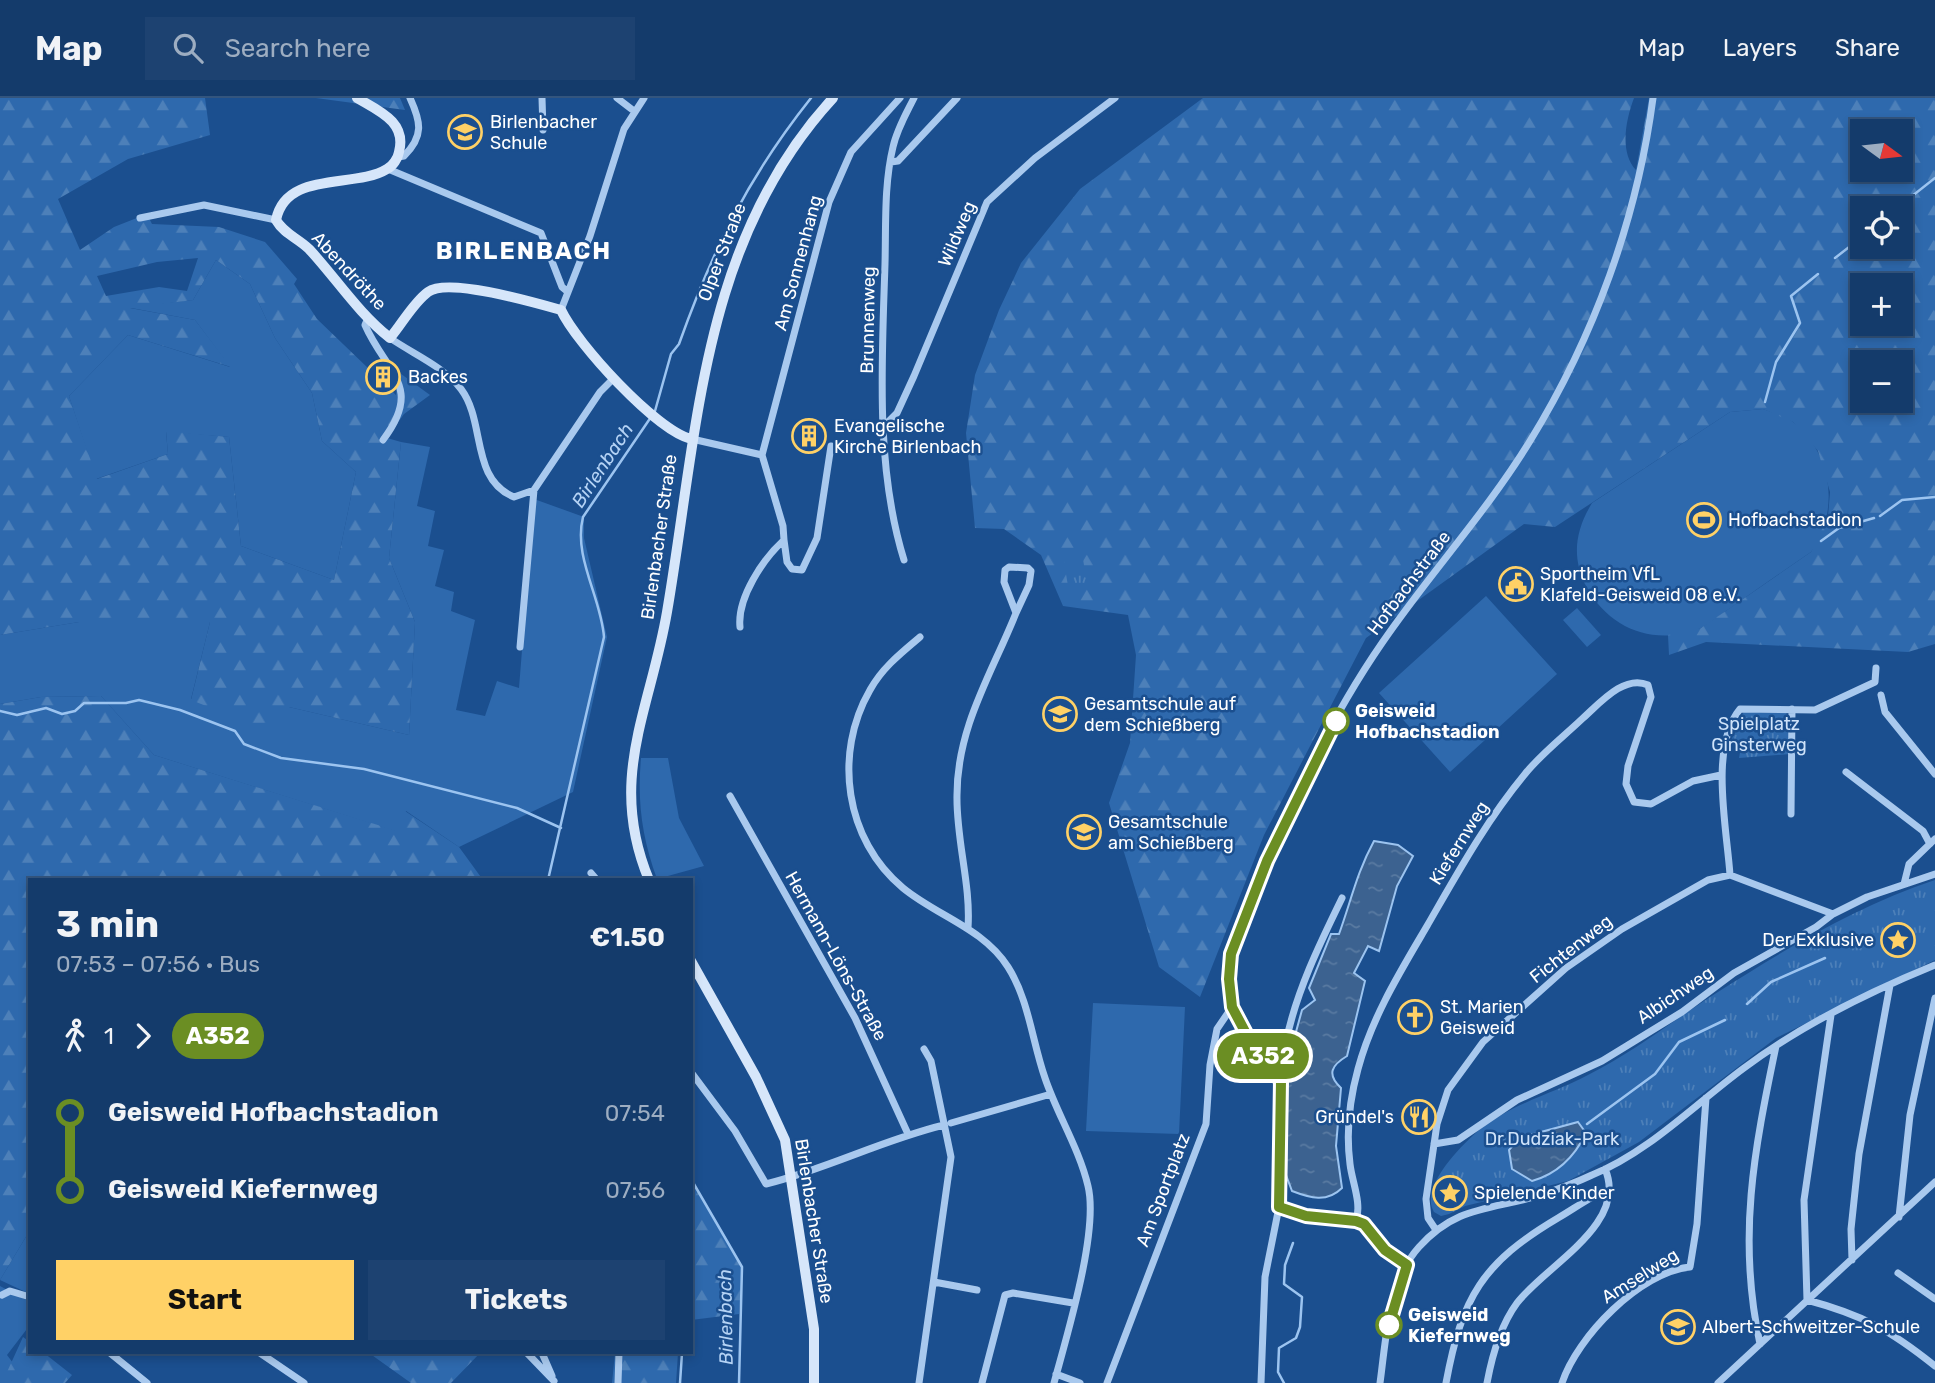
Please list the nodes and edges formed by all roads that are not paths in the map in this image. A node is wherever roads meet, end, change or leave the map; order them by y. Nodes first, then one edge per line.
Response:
1 (357, 98) edge
2 (410, 98) edge
3 (542, 98) edge
4 (617, 98) edge
5 (644, 98) edge
6 (833, 98) edge
7 (900, 98) edge
8 (914, 98) edge
9 (957, 98) edge
10 (1115, 98) edge
11 (1653, 98) edge
12 (634, 111) junction
13 (543, 130) dead end
14 (398, 157) junction
15 (891, 162) junction
16 (388, 169) junction
17 (140, 218) dead end
18 (276, 220) junction
19 (568, 292) junction
20 (561, 310) junction
21 (368, 318) junction
22 (390, 338) junction
23 (614, 378) junction
24 (884, 426) junction
25 (691, 439) junction
26 (383, 440) dead end
27 (831, 446) dead end
28 (762, 455) junction
29 (534, 490) junction
30 (783, 540) junction
31 (909, 542) dead end
32 (900, 546) junction
33 (904, 560) dead end
34 (1016, 613) junction
35 (740, 626) dead end
36 (920, 637) dead end
37 (520, 647) dead end
38 (1876, 668) dead end
39 (1881, 695) dead end
40 (1792, 709) junction
41 (1846, 772) dead end
42 (1935, 774) edge
43 (1721, 775) junction
44 (730, 796) dead end
45 (1791, 814) dead end
46 (1932, 842) edge
47 (591, 873) dead end
48 (1935, 874) edge
49 (1730, 875) junction
50 (595, 878) edge
51 (648, 878) edge
52 (1904, 884) junction
53 (1342, 898) dead end
54 (1833, 914) junction
55 (968, 928) junction
56 (693, 965) edge
57 (1935, 965) edge
58 (1889, 985) junction
59 (1935, 998) edge
60 (1232, 1007) junction
61 (1831, 1015) junction
62 (1776, 1046) junction
63 (924, 1049) dead end
64 (693, 1075) edge
65 (1281, 1081) junction
66 (1051, 1094) junction
67 (1706, 1098) junction
68 (947, 1124) junction
69 (908, 1134) junction
70 (1434, 1144) junction
71 (1605, 1169) junction
72 (792, 1178) junction
73 (1935, 1182) edge
74 (1610, 1189) junction
75 (1279, 1207) junction
76 (1899, 1218) junction
77 (1356, 1221) junction
78 (1436, 1230) junction
79 (1852, 1260) junction
80 (1407, 1265) junction
81 (1899, 1273) dead end
82 (934, 1282) junction
83 (977, 1290) dead end
84 (2, 1295) dead end
85 (28, 1296) edge
86 (1935, 1299) edge
87 (1807, 1300) junction
88 (1073, 1303) junction
89 (1760, 1344) junction
90 (261, 1354) edge
91 (528, 1354) edge
92 (542, 1354) edge
93 (619, 1354) edge
94 (121, 1356) edge
95 (1935, 1366) edge
96 (1055, 1379) edge
97 (554, 1382) edge
98 (147, 1383) edge
99 (304, 1383) edge
100 (618, 1383) edge
101 (814, 1383) edge
102 (919, 1383) edge
103 (982, 1383) edge
104 (1080, 1383) edge
105 (1107, 1383) edge
106 (1261, 1383) edge
107 (1380, 1383) edge
108 (1446, 1383) edge
109 (1487, 1383) edge
110 (1562, 1383) edge
111 (1718, 1383) edge

1 - 14 main road
2 - 14 street
3 - 13 street
4 - 12 street
5 - 12 street
6 - 25 main road, Olper Straße
7 - 28 street, Am Sonnenhang
8 - 15 street, Brunnenweg
9 - 15 street
10 - 24 street, Wildweg
11 - 60 street, Hofbachstraße
12 - 19 street
14 - 16 main road
15 - 24 street, Brunnenweg
16 - 18 main road
16 - 19 street
17 - 18 street
18 - 21 main road, Abendröthe
19 - 20 street
20 - 22 main road, Abendröthe
20 - 23 main road, Birlenbacher Straße
21 - 22 main road, Abendröthe
21 - 26 street
22 - 29 street
23 - 25 main road, Birlenbacher Straße
23 - 29 street
24 - 32 street, Brunnenweg
25 - 28 street
25 - 51 main road, Birlenbacher Straße
27 - 30 street
28 - 30 street
29 - 37 street
30 - 35 street
31 - 32 street
32 - 33 street, Brunnenweg
34 - 34 street
34 - 55 street
36 - 55 street
38 - 40 street
39 - 42 street
40 - 43 street
40 - 45 street
41 - 46 street
43 - 49 street
43 - 77 street, Kiefernweg
44 - 69 street, Hermann-Löns-Straße
46 - 52 street
47 - 50 street
48 - 52 street, Albichweg
49 - 54 street
49 - 70 street, Fichtenweg
52 - 54 street, Albichweg
53 - 65 street
54 - 70 street, Albichweg
55 - 66 street
56 - 72 main road, Birlenbacher Straße
57 - 58 street
58 - 61 street
58 - 79 street
59 - 76 street
60 - 65 street, Hofbachstraße
60 - 105 street, Am Sportplatz
61 - 62 street
61 - 87 street
62 - 67 street
62 - 89 street
63 - 68 street
64 - 72 street
65 - 75 street
66 - 68 street
66 - 88 street
67 - 71 street
67 - 110 street, Amselweg
68 - 69 street
68 - 82 street
69 - 72 street
70 - 78 street, Fichtenweg
71 - 74 street
71 - 78 street
72 - 101 main road, Birlenbacher Straße
73 - 76 street
74 - 108 street
74 - 109 street
75 - 77 street
75 - 106 street
76 - 79 street
77 - 80 street
78 - 80 street
79 - 87 street
80 - 107 street
81 - 86 street
82 - 83 street
82 - 102 street
84 - 85 street
87 - 89 street
87 - 95 street
88 - 96 street
88 - 103 street
89 - 111 street
90 - 99 street
91 - 97 street
92 - 97 street
93 - 100 street
94 - 98 street
96 - 104 street

